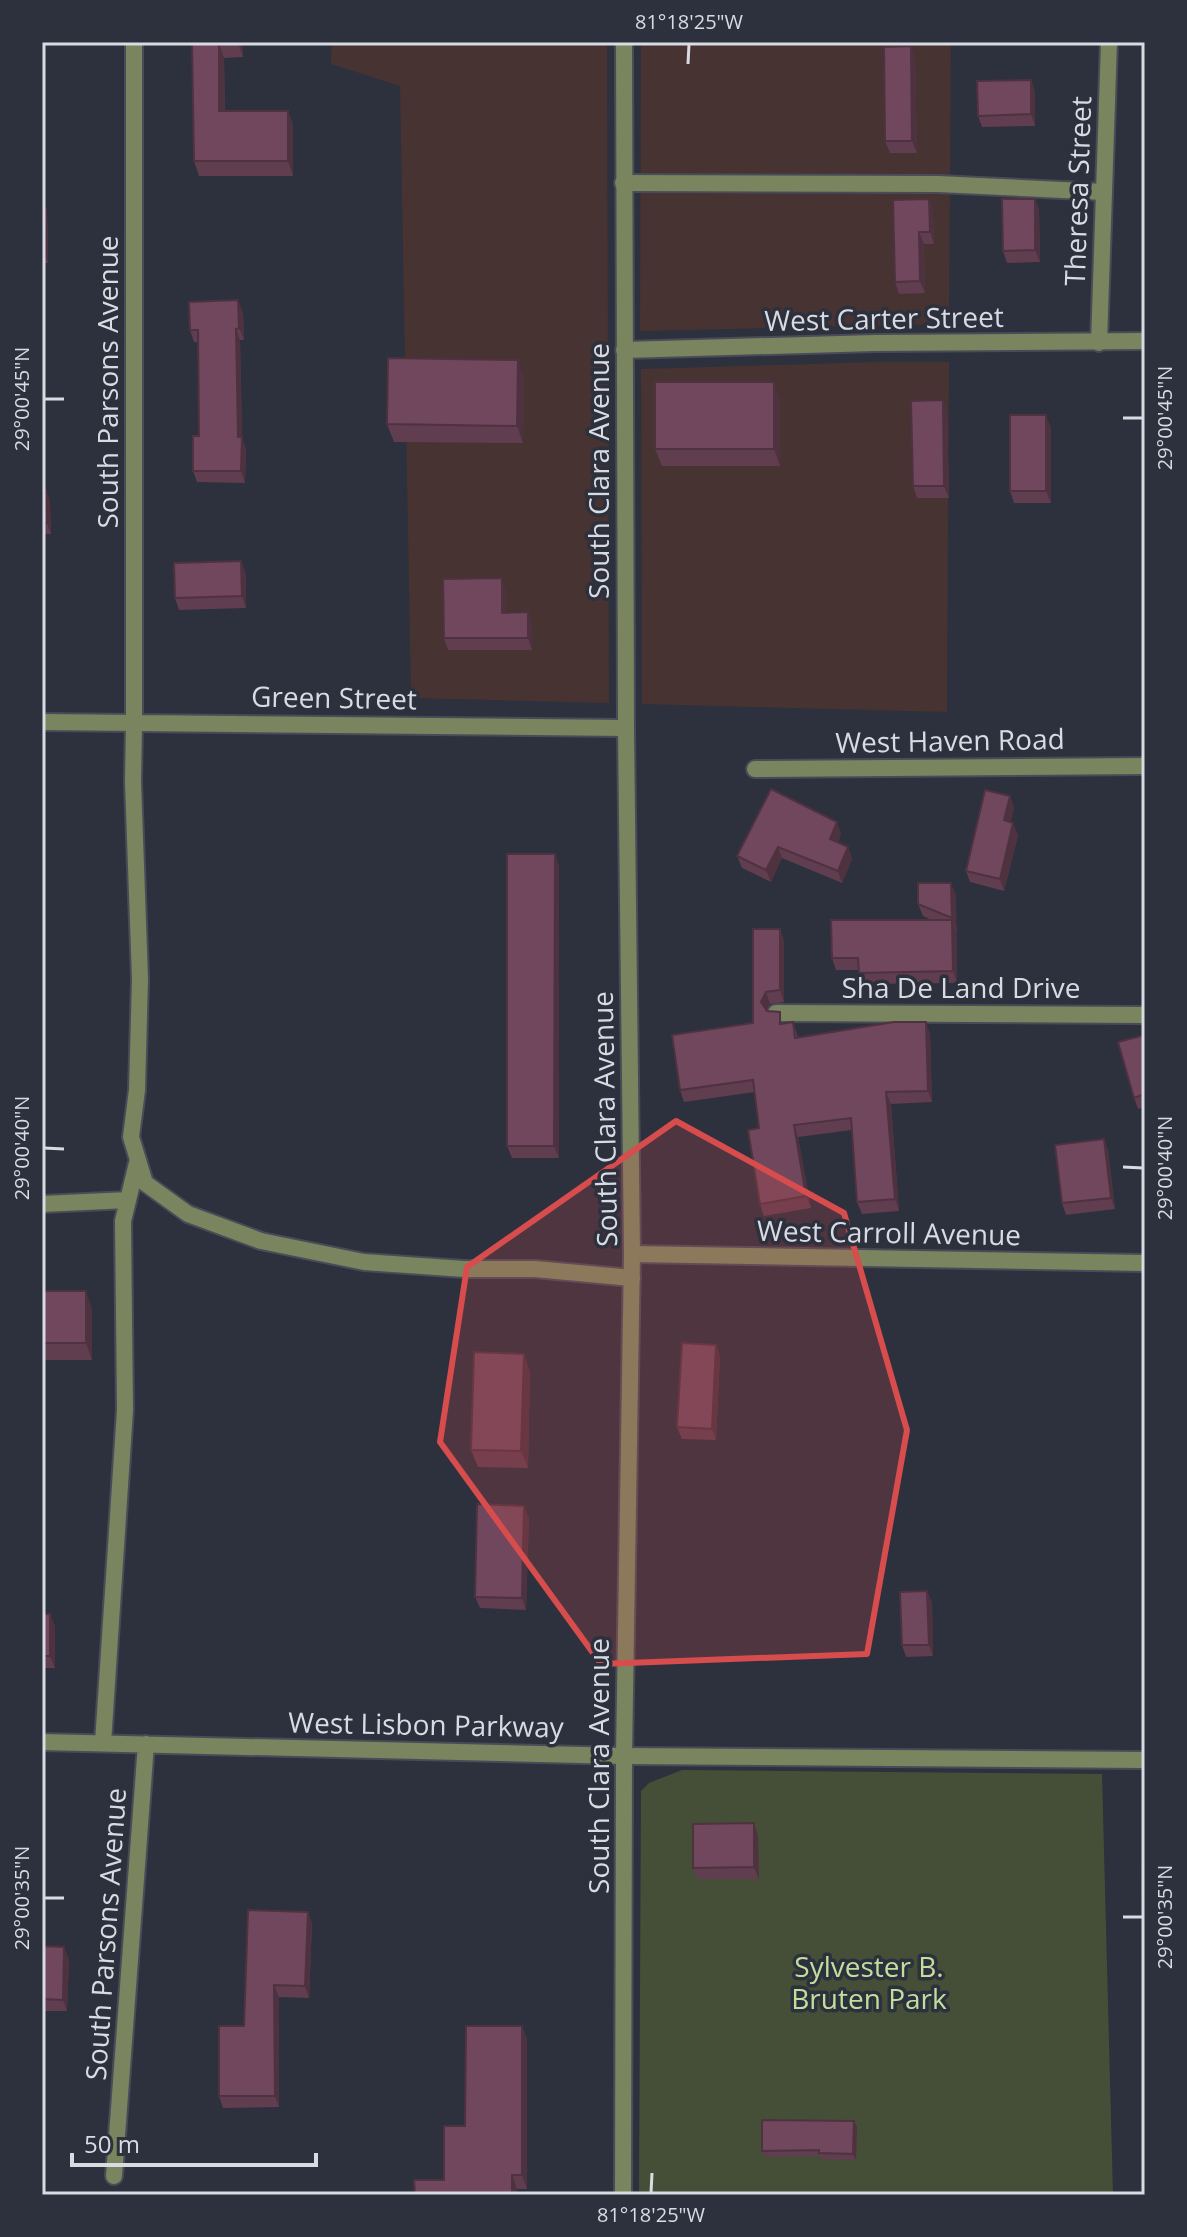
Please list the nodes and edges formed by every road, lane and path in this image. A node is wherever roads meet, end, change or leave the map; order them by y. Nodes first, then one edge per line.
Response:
1 (134, 42) edge
2 (624, 42) edge
3 (1109, 42) edge
4 (623, 183) junction
5 (1104, 192) junction
6 (1145, 341) edge
7 (1099, 343) junction
8 (624, 350) junction
9 (42, 722) edge
10 (134, 722) junction
11 (626, 728) junction
12 (1145, 766) edge
13 (755, 769) dead end
14 (776, 1013) edge
15 (1145, 1015) edge
16 (138, 1160) junction
17 (128, 1200) junction
18 (42, 1204) edge
19 (632, 1254) junction
20 (1145, 1263) edge
21 (632, 1278) junction
22 (42, 1742) edge
23 (103, 1743) junction
24 (146, 1744) junction
25 (624, 1756) junction
26 (1145, 1760) edge
27 (114, 2176) dead end
28 (623, 2195) edge

1 - 10 street, South Parsons Avenue
2 - 4 street, South Clara Avenue
3 - 5 street, Theresa Street
4 - 5 street
4 - 8 street, South Clara Avenue
5 - 7 street, Theresa Street
6 - 7 street, West Carter Street
7 - 8 street, West Carter Street
8 - 11 street, South Clara Avenue
9 - 10 street, Green Street
10 - 11 street, Green Street
10 - 16 street, South Parsons Avenue
11 - 19 street, South Clara Avenue
12 - 13 street, West Haven Road
14 - 15 street, Sha De Land Drive
16 - 17 street
16 - 21 street
17 - 18 street
17 - 23 street
19 - 20 street, West Carroll Avenue
19 - 21 street, South Clara Avenue
21 - 25 street, South Clara Avenue
22 - 23 street, West Lisbon Parkway
23 - 24 street, West Lisbon Parkway
24 - 25 street, West Lisbon Parkway
24 - 27 street, South Parsons Avenue
25 - 26 street, West Lisbon Parkway
25 - 28 street, South Clara Avenue

